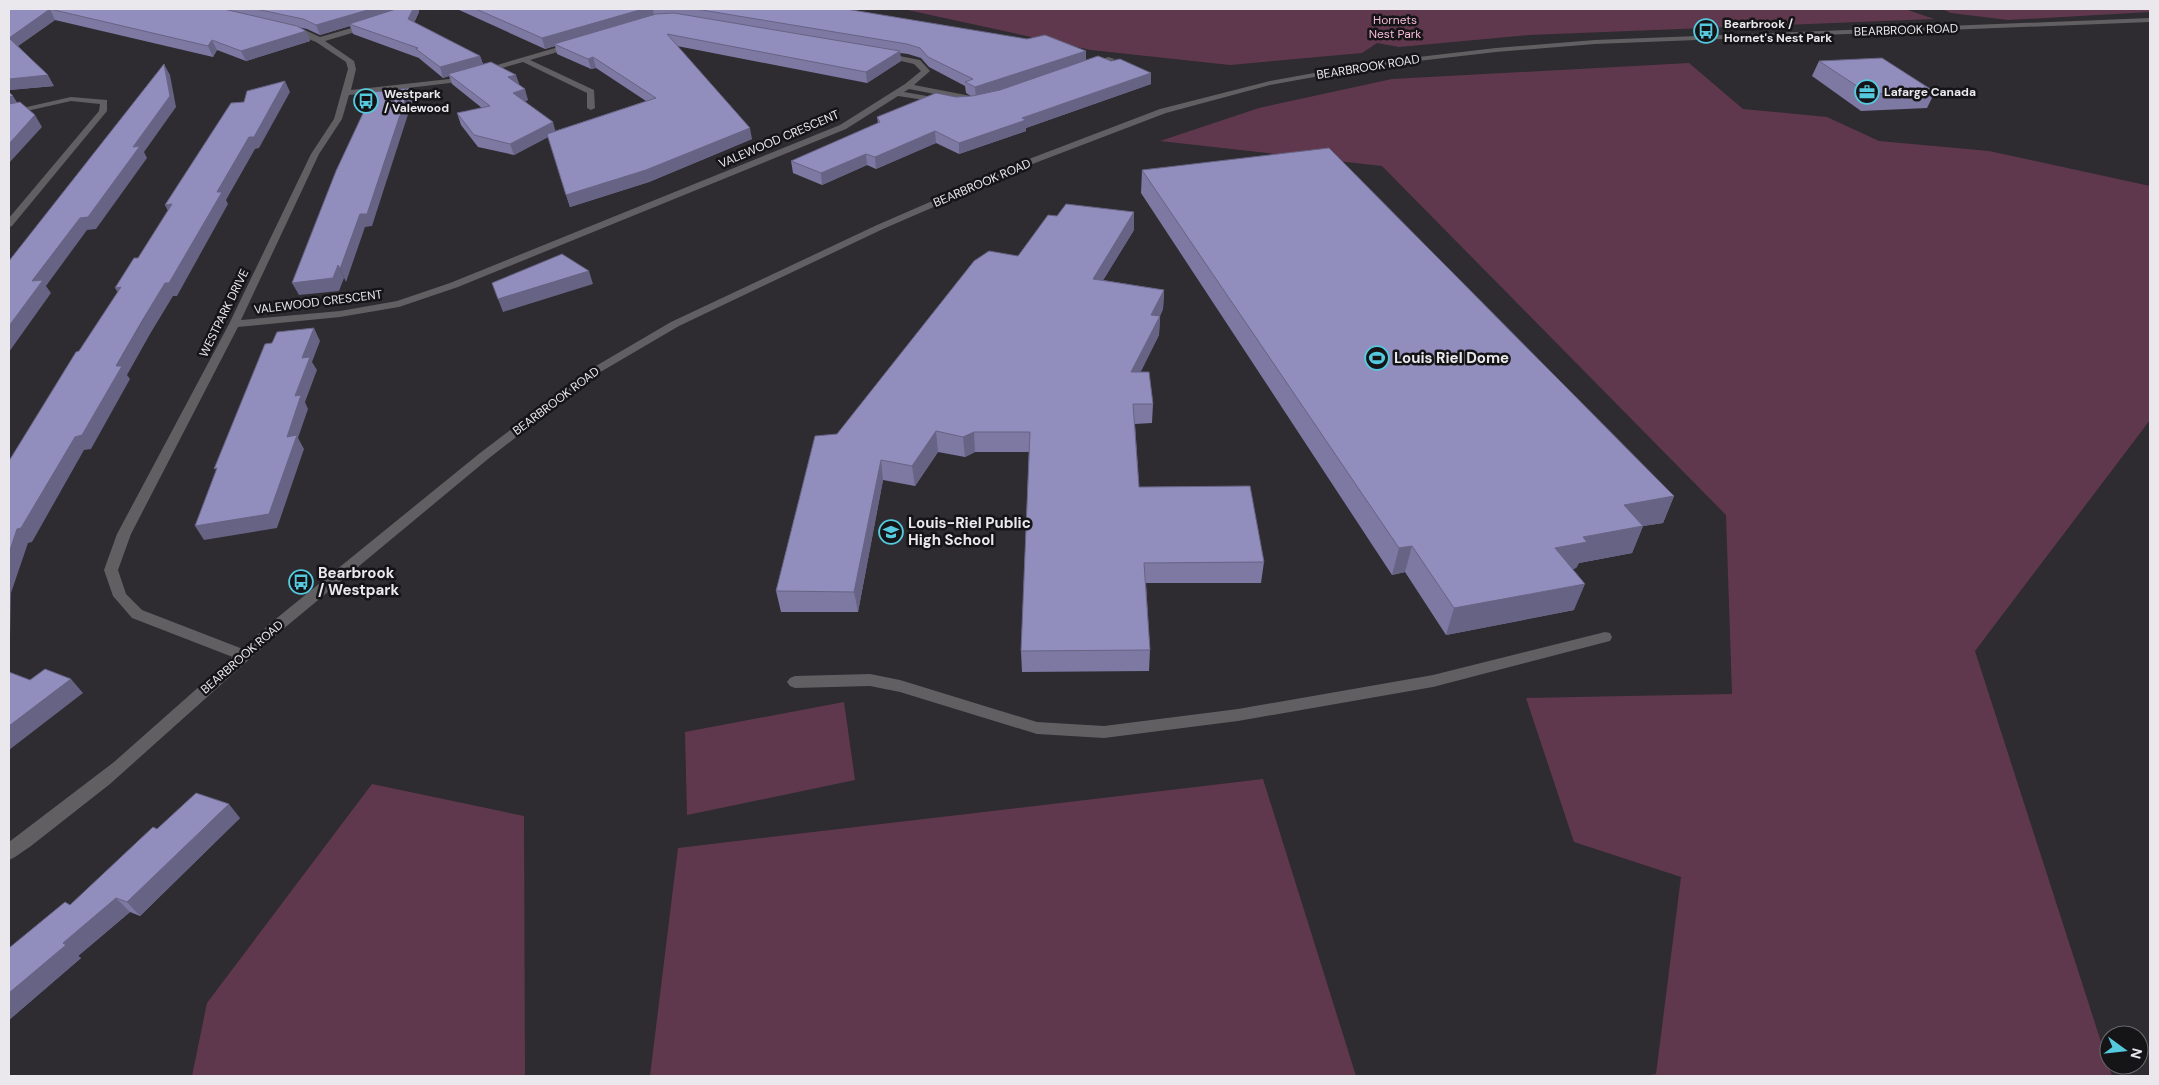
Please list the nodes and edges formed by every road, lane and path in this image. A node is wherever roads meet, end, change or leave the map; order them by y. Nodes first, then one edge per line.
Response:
1 (2150, 20) edge
2 (379, 22) edge
3 (276, 26) edge
4 (319, 40) junction
5 (577, 44) edge
6 (875, 53) edge
7 (523, 59) junction
8 (1111, 59) edge
9 (1085, 68) edge
10 (908, 86) junction
11 (346, 93) junction
12 (898, 93) junction
13 (982, 101) edge
14 (973, 103) junction
15 (591, 108) dead end
16 (9, 112) edge
17 (9, 224) edge
18 (234, 324) junction
19 (1605, 637) dead end
20 (243, 655) junction
21 (795, 682) dead end
22 (9, 852) edge

1 - 20 street, BEARBROOK ROAD
2 - 4 street
3 - 4 street, WESTPARK DRIVE
4 - 11 street, WESTPARK DRIVE
5 - 7 street
6 - 10 street, VALEWOOD CRESCENT
7 - 11 street
7 - 15 street
8 - 9 street
10 - 12 street, VALEWOOD CRESCENT
10 - 14 street
11 - 18 street, WESTPARK DRIVE
12 - 14 street
12 - 18 street, VALEWOOD CRESCENT
13 - 14 street
16 - 17 street
18 - 20 street, WESTPARK DRIVE
19 - 21 street
20 - 22 street, BEARBROOK ROAD

